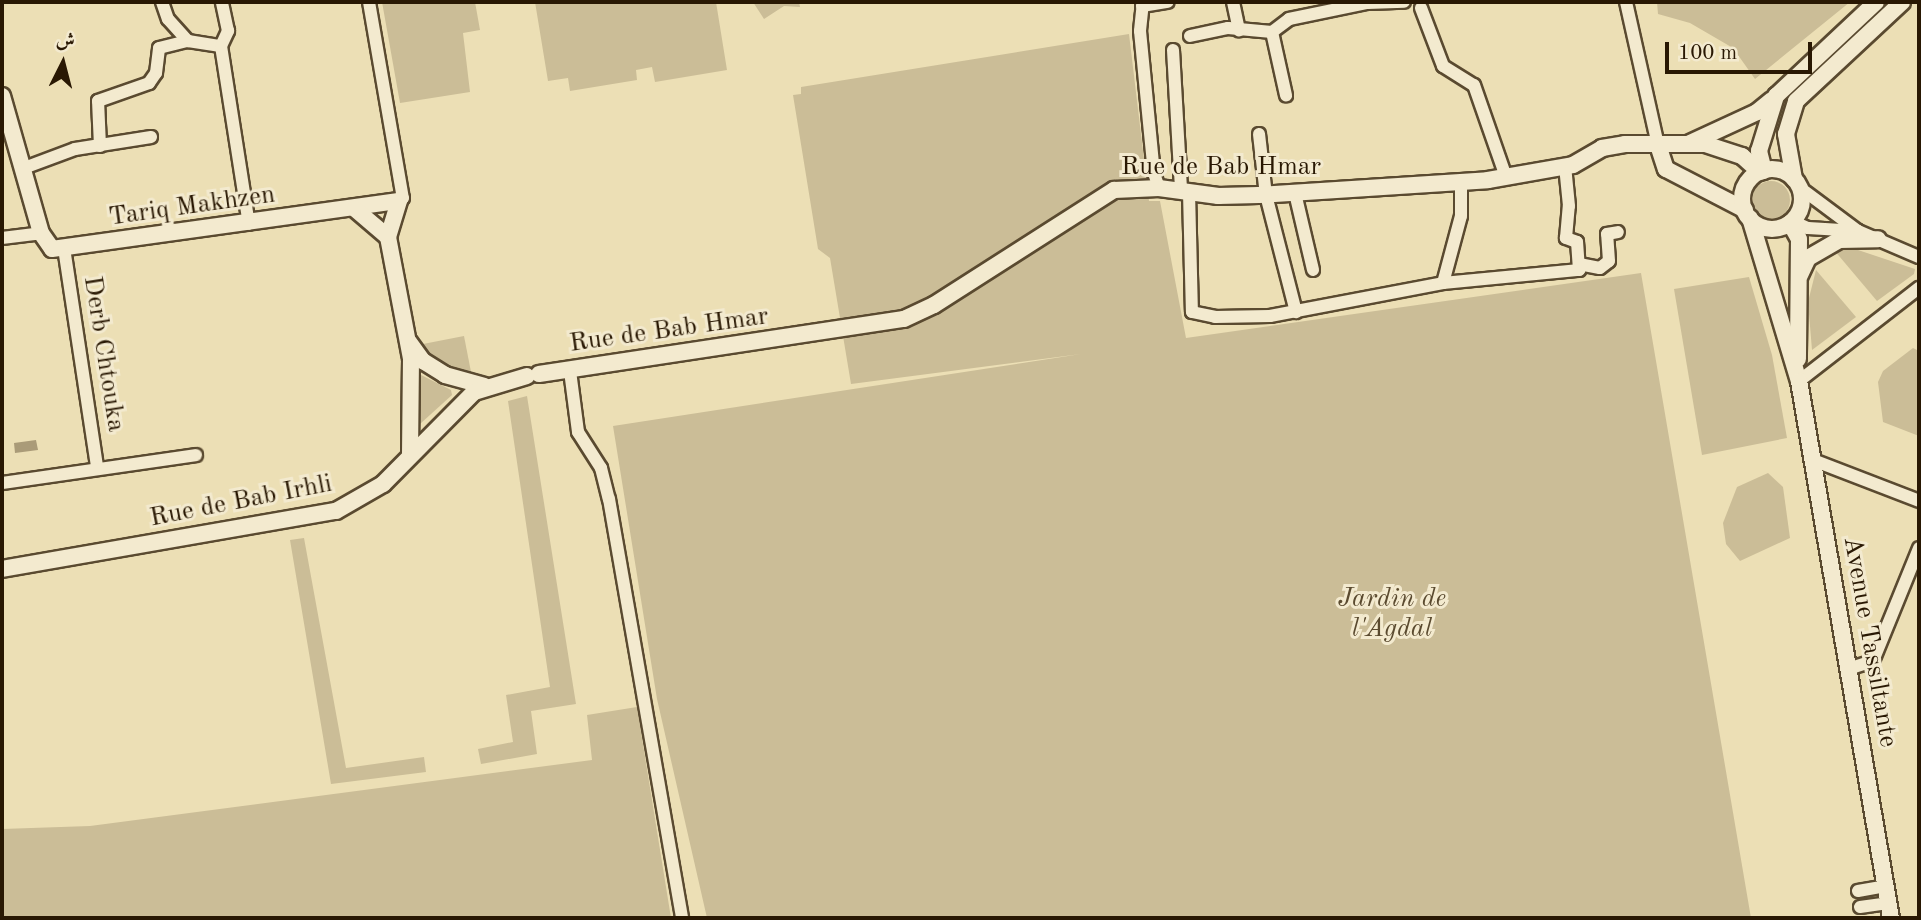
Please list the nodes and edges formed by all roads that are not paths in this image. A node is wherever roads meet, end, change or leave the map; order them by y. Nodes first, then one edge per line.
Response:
1 (162, 2) edge
2 (222, 2) edge
3 (369, 2) edge
4 (1168, 2) edge
5 (1233, 2) edge
6 (1405, 2) edge
7 (1626, 2) edge
8 (1876, 2) edge
9 (1902, 2) edge
10 (1142, 4) edge
11 (1421, 8) dead end
12 (1239, 30) junction
13 (1272, 32) junction
14 (1190, 36) dead end
15 (188, 41) junction
16 (221, 46) junction
17 (1173, 50) dead end
18 (1286, 95) dead end
19 (2, 96) edge
20 (1776, 96) junction
21 (1259, 134) dead end
22 (151, 137) dead end
23 (1689, 143) junction
24 (1658, 145) junction
25 (100, 146) junction
26 (1565, 166) junction
27 (24, 168) junction
28 (1762, 171) junction
29 (1506, 177) junction
30 (1461, 181) junction
31 (1797, 183) junction
32 (1159, 188) junction
33 (1185, 190) junction
34 (1295, 192) junction
35 (1266, 195) junction
36 (399, 201) junction
37 (355, 209) junction
38 (1747, 214) junction
39 (1791, 222) junction
40 (248, 224) junction
41 (1858, 231) junction
42 (1618, 232) dead end
43 (41, 233) junction
44 (3, 235) edge
45 (388, 237) junction
46 (1878, 239) junction
47 (64, 248) junction
48 (1919, 257) edge
49 (1579, 264) junction
50 (1314, 270) dead end
51 (1443, 283) junction
52 (1797, 288) junction
53 (1919, 288) edge
54 (1296, 312) junction
55 (409, 342) junction
56 (569, 371) junction
57 (533, 375) joint
58 (1799, 378) junction
59 (485, 386) junction
60 (410, 454) junction
61 (197, 455) dead end
62 (1813, 460) junction
63 (97, 467) junction
64 (2, 483) edge
65 (1919, 501) edge
66 (1919, 548) edge
67 (2, 569) edge
68 (1849, 669) junction
69 (1886, 886) junction
70 (1858, 891) dead end
71 (1860, 907) dead end
72 (1890, 911) edge
73 (682, 918) edge

1 - 15 street
2 - 16 street
3 - 36 street
4 - 10 street
5 - 12 street
6 - 13 street
7 - 24 street
8 - 20 main road
9 - 31 main road
10 - 32 street
11 - 29 street
12 - 13 street
12 - 14 street
13 - 18 street
15 - 16 street
15 - 25 street
16 - 40 street
17 - 33 street
19 - 27 main road
20 - 23 main road
20 - 28 main road
21 - 35 street
22 - 25 street
23 - 24 main road, Rue de Bab Hmar
23 - 28 main road, Rue de Bab Hmar
24 - 26 main road, Rue de Bab Hmar
24 - 38 main road
25 - 27 street
26 - 29 main road, Rue de Bab Hmar
26 - 49 street
27 - 43 main road
28 - 31 main road
28 - 38 main road
29 - 30 main road, Rue de Bab Hmar
30 - 34 main road, Rue de Bab Hmar
30 - 51 street
31 - 39 main road
31 - 41 street
32 - 33 main road, Rue de Bab Hmar
32 - 56 main road, Rue de Bab Hmar
33 - 35 main road, Rue de Bab Hmar
33 - 54 street
34 - 35 main road, Rue de Bab Hmar
34 - 50 street
35 - 54 street
36 - 37 main road, Tariq Makhzen
36 - 45 main road
37 - 40 main road, Tariq Makhzen
37 - 45 main road
38 - 39 main road
38 - 58 main road, Avenue Tassiltante
39 - 41 street
39 - 52 main road, Avenue Tassiltante
40 - 47 main road, Tariq Makhzen
41 - 46 street
42 - 49 street
43 - 44 street
43 - 47 main road
45 - 55 main road
46 - 48 street
46 - 52 main road
47 - 63 street, Derb Chtouka
49 - 51 street
51 - 54 street
52 - 58 main road, Avenue Tassiltante
53 - 58 street
55 - 59 main road
55 - 60 main road
56 - 57 main road, Rue de Bab Hmar
56 - 73 street
57 - 59 main road, Rue de Bab Irhli
58 - 62 main road, Avenue Tassiltante
59 - 60 main road, Rue de Bab Irhli
60 - 67 main road, Rue de Bab Irhli
61 - 63 street, Derb Chtouka
62 - 65 street
62 - 68 main road, Avenue Tassiltante
63 - 64 street, Derb Chtouka
66 - 68 street
68 - 69 main road, Avenue Tassiltante
69 - 70 street
69 - 72 main road, Avenue Tassiltante
71 - 72 street

